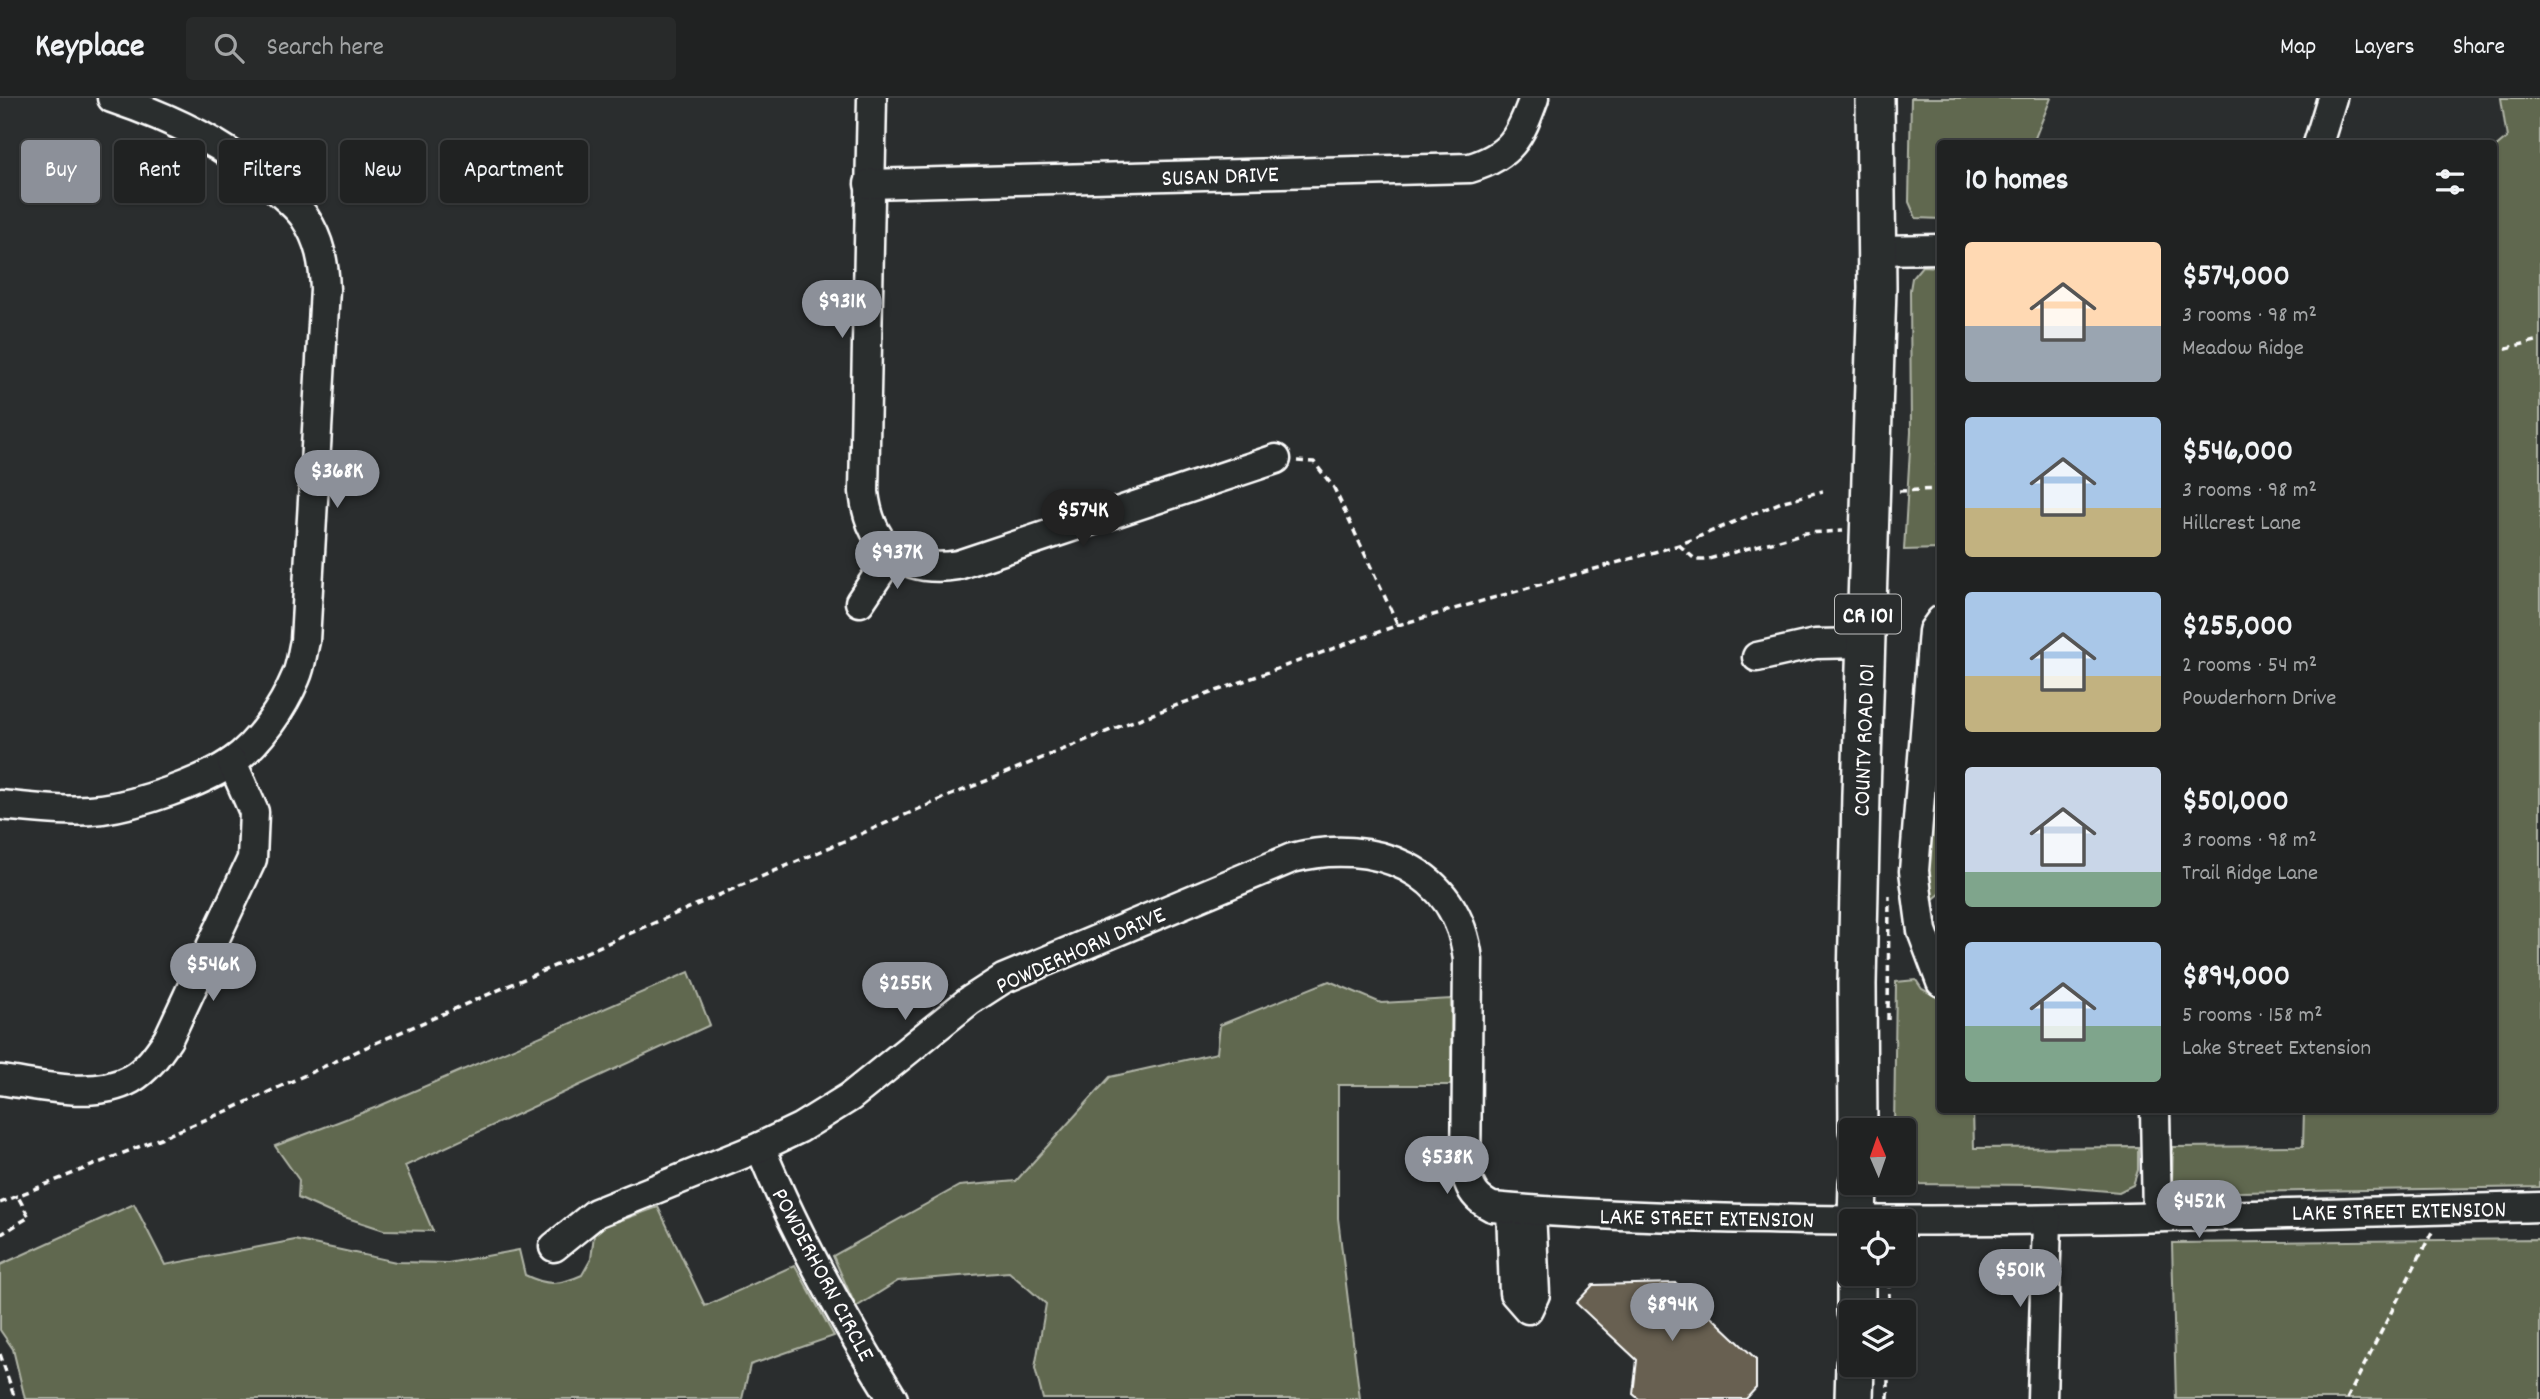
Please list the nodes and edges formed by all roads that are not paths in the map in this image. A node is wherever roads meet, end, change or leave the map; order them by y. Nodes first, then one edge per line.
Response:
1 (112, 98) edge
2 (872, 98) edge
3 (1534, 98) edge
4 (1875, 98) edge
5 (2332, 98) edge
6 (2319, 140) edge
7 (869, 184) junction
8 (1937, 249) edge
9 (1876, 250) junction
10 (1276, 459) road end
11 (893, 553) junction
12 (860, 602) dead end
13 (1937, 626) edge
14 (1866, 642) junction
15 (1757, 657) dead end
16 (232, 762) junction
17 (0, 805) edge
18 (1292, 858) joint
19 (1937, 971) edge
20 (0, 1080) edge
21 (2155, 1113) edge
22 (1858, 1118) edge
23 (760, 1147) junction
24 (2540, 1207) edge
25 (2157, 1216) junction
26 (2047, 1220) junction
27 (1839, 1221) edge
28 (1916, 1221) edge
29 (554, 1247) dead end
30 (1855, 1377) edge
31 (893, 1399) edge
32 (1854, 1399) edge
33 (2042, 1399) edge

1 - 16 street
2 - 7 street
3 - 7 street, SUSAN DRIVE
4 - 9 main road, COUNTY ROAD 101 / CR 101
5 - 6 street
7 - 11 street
8 - 9 street
9 - 14 main road, COUNTY ROAD 101 / CR 101
10 - 11 street
11 - 12 street
13 - 19 street
14 - 15 street
14 - 22 main road, COUNTY ROAD 101 / CR 101
16 - 17 street
16 - 20 street
18 - 23 street, POWDERHORN DRIVE
18 - 27 street, LAKE STREET EXTENSION
21 - 25 street
23 - 29 street, POWDERHORN DRIVE
23 - 31 street, POWDERHORN CIRCLE
24 - 25 street, LAKE STREET EXTENSION
25 - 26 street, LAKE STREET EXTENSION
26 - 28 street, LAKE STREET EXTENSION
26 - 33 street
30 - 32 main road

